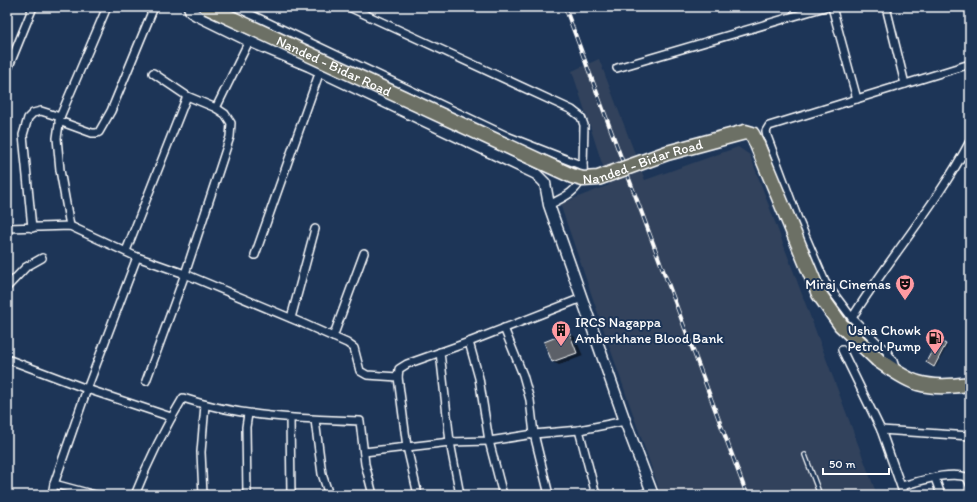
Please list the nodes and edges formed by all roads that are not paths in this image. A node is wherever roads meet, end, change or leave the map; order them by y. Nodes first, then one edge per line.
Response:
1 (33, 7) edge
2 (107, 7) edge
3 (154, 7) edge
4 (189, 7) edge
5 (207, 7) edge
6 (235, 7) edge
7 (349, 7) edge
8 (825, 7) edge
9 (832, 7) edge
10 (886, 7) edge
11 (249, 41) junction
12 (970, 64) edge
13 (617, 68) dead end
14 (7, 71) edge
15 (320, 71) junction
16 (153, 73) dead end
17 (905, 84) junction
18 (187, 96) junction
19 (857, 99) junction
20 (216, 108) junction
21 (59, 119) junction
22 (970, 141) edge
23 (584, 166) junction
24 (549, 205) junction
25 (70, 226) junction
26 (8, 228) dead end
27 (32, 228) junction
28 (315, 229) dead end
29 (126, 251) junction
30 (364, 253) dead end
31 (255, 255) dead end
32 (137, 257) junction
33 (42, 258) dead end
34 (185, 274) junction
35 (7, 287) edge
36 (582, 298) junction
37 (291, 318) junction
38 (852, 318) junction
39 (504, 328) junction
40 (334, 337) junction
41 (469, 342) junction
42 (842, 350) dead end
43 (440, 352) junction
44 (7, 359) edge
45 (898, 373) junction
46 (398, 377) junction
47 (146, 381) dead end
48 (970, 384) edge
49 (87, 389) junction
50 (204, 405) junction
51 (248, 414) junction
52 (171, 418) junction
53 (290, 418) junction
54 (315, 420) junction
55 (625, 421) junction
56 (579, 430) junction
57 (881, 430) junction
58 (534, 434) junction
59 (970, 436) edge
60 (489, 441) junction
61 (450, 442) junction
62 (407, 447) junction
63 (364, 452) junction
64 (805, 454) dead end
65 (935, 478) junction
66 (54, 484) junction
67 (970, 484) edge
68 (901, 486) junction
69 (653, 493) edge
70 (52, 495) edge
71 (95, 495) edge
72 (135, 495) edge
73 (203, 495) edge
74 (247, 495) edge
75 (291, 495) edge
76 (329, 495) edge
77 (373, 495) edge
78 (418, 495) edge
79 (460, 495) edge
80 (504, 495) edge
81 (548, 495) edge
82 (596, 495) edge
83 (639, 495) edge
84 (820, 495) edge
85 (904, 495) edge
86 (941, 495) edge

1 - 14 street
2 - 21 street
3 - 21 street
4 - 11 street
5 - 45 highway, Nanded - Bidar Road, bridge
6 - 23 street
7 - 23 street
8 - 13 street
9 - 19 street
10 - 17 street
11 - 15 street
11 - 20 street
12 - 17 street
15 - 24 street
15 - 31 street
16 - 18 street
17 - 19 street
18 - 20 street
18 - 29 street
19 - 38 street
20 - 34 street
21 - 25 street
21 - 27 street
22 - 38 street
23 - 24 street
24 - 36 street
25 - 27 street
25 - 29 street
26 - 27 street
28 - 37 street
29 - 32 street
30 - 40 street
32 - 34 street
32 - 49 street
33 - 35 street
34 - 37 street
34 - 47 street
36 - 39 street
36 - 55 street
37 - 40 street
38 - 45 street
39 - 41 street
39 - 58 street
40 - 46 street
41 - 43 street
41 - 60 street
42 - 57 street
43 - 46 street
43 - 61 street
44 - 49 street
45 - 48 highway, Nanded - Bidar Road
46 - 62 street
49 - 52 street
49 - 66 street
50 - 51 street
50 - 52 street
50 - 73 street
51 - 53 street
51 - 74 street
52 - 72 street
53 - 54 street
53 - 75 street
54 - 63 street
54 - 76 street
55 - 56 street
55 - 69 street
56 - 58 street
56 - 82 street
57 - 59 street
57 - 68 street
58 - 60 street
58 - 81 street
60 - 61 street
60 - 80 street
61 - 62 street
61 - 79 street
62 - 63 street
62 - 78 street
63 - 77 street
64 - 84 lane
65 - 67 street
65 - 68 street
65 - 86 street
66 - 70 street
66 - 71 street
68 - 85 street
69 - 83 street

